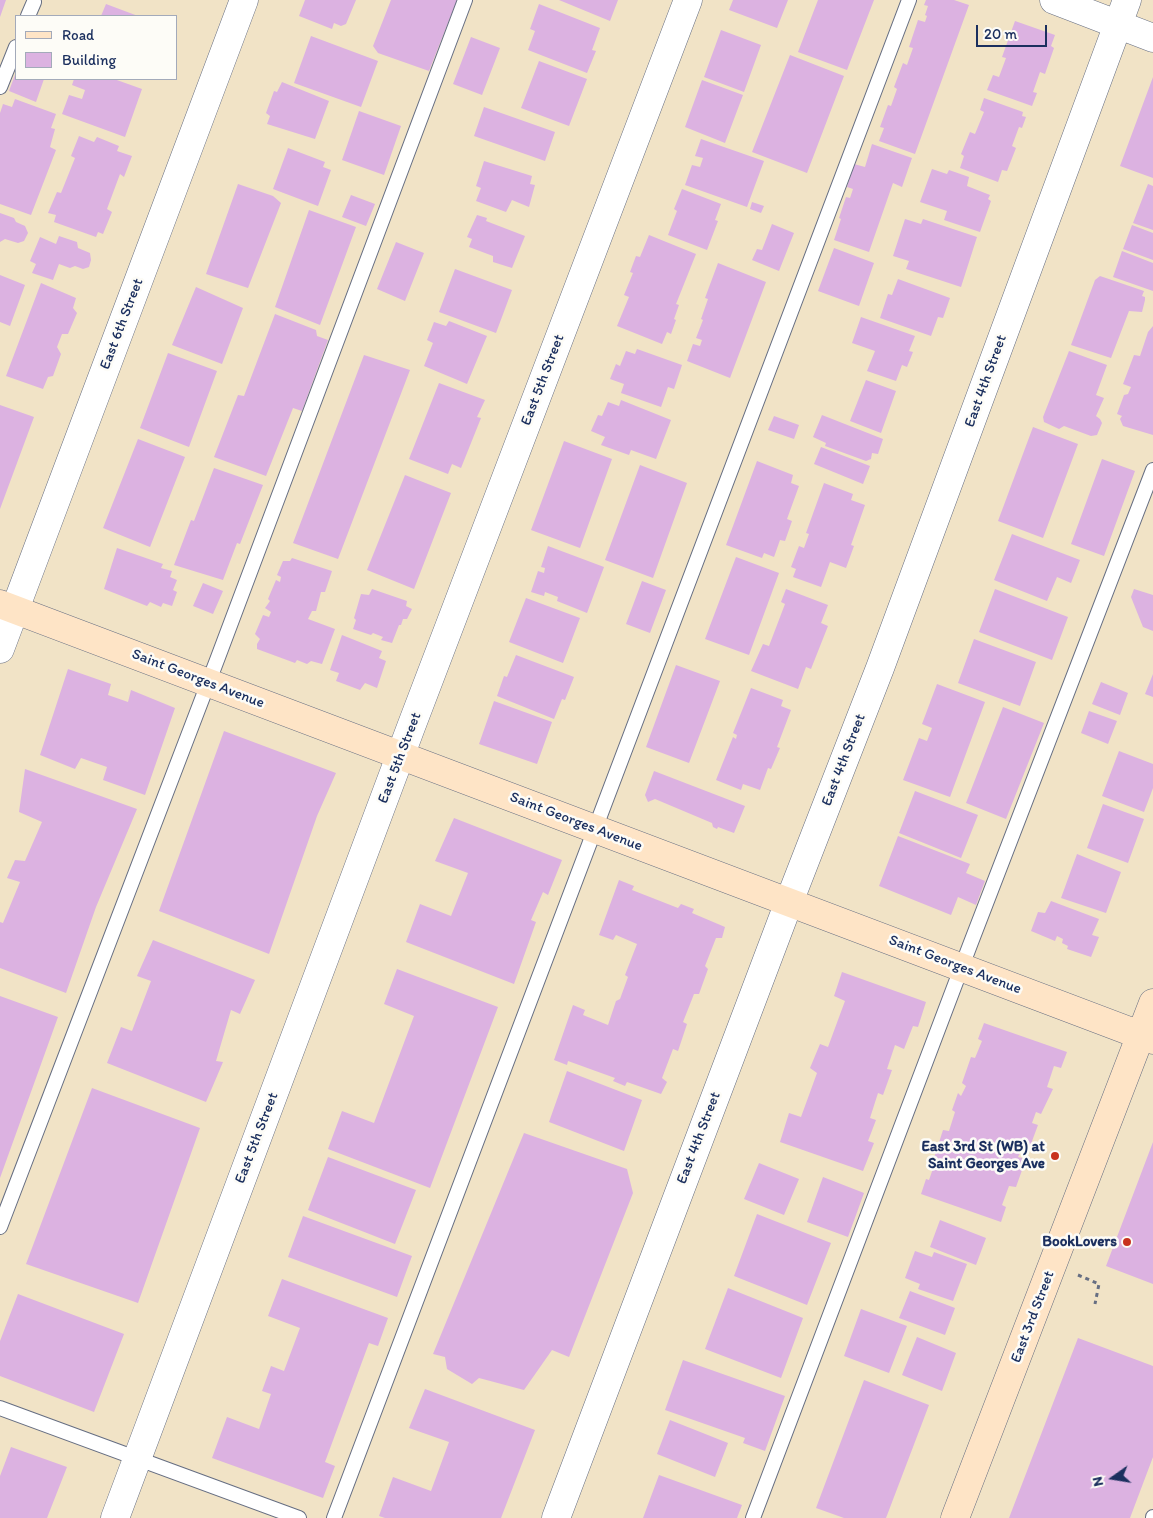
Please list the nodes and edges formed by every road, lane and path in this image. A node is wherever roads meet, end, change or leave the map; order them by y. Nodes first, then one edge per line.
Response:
1 (244, 0) edge
2 (465, 0) edge
3 (688, 0) edge
4 (909, 0) edge
5 (1054, 0) edge
6 (1127, 0) edge
7 (34, 2) dead end
8 (28, 15) edge
9 (1118, 25) junction
10 (1153, 38) edge
11 (15, 50) edge
12 (0, 87) edge
13 (1153, 470) edge
14 (7, 607) edge
15 (0, 649) edge
16 (208, 683) junction
17 (401, 756) junction
18 (594, 829) junction
19 (789, 902) junction
20 (962, 967) junction
21 (1153, 1003) edge
22 (1147, 1038) edge
23 (0, 1227) edge
24 (1078, 1275) dead end
25 (1095, 1304) dead end
26 (0, 1408) edge
27 (136, 1459) junction
28 (115, 1518) edge
29 (299, 1518) edge
30 (334, 1518) edge
31 (556, 1518) edge
32 (754, 1518) edge
33 (955, 1518) edge

1 - 14 street, East 6th Street
2 - 16 lane
3 - 17 street, East 5th Street
4 - 18 lane
5 - 9 street
6 - 9 street, East 4th Street
7 - 8 lane
9 - 10 street
9 - 19 street, East 4th Street
11 - 12 lane
13 - 20 lane
14 - 15 street, East 6th Street
14 - 16 street, Saint Georges Avenue
16 - 17 street, Saint Georges Avenue
16 - 23 lane
17 - 18 street, Saint Georges Avenue
17 - 27 street, East 5th Street
18 - 19 street, Saint Georges Avenue
18 - 30 lane
19 - 20 street, Saint Georges Avenue
19 - 31 street, East 4th Street
20 - 22 street, Saint Georges Avenue
20 - 32 lane
21 - 22 street, East 3rd Street
22 - 33 street, East 3rd Street
24 - 25 path
26 - 27 lane
27 - 28 street, East 5th Street
27 - 29 lane

